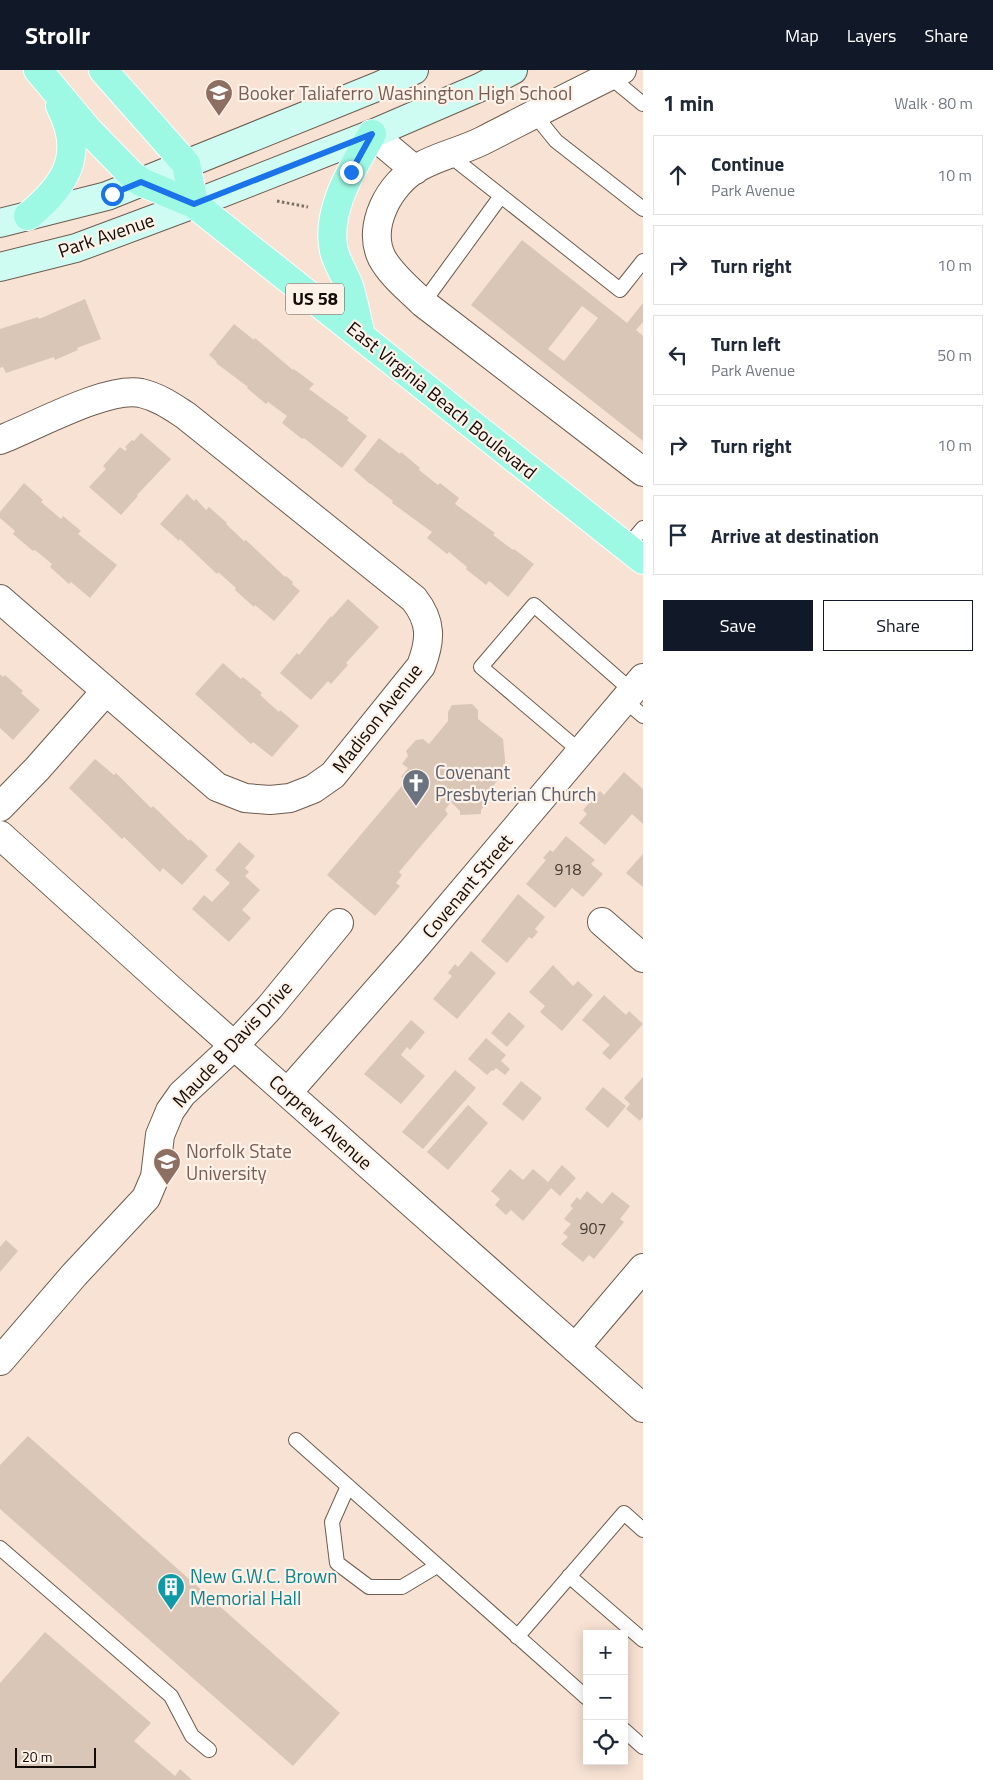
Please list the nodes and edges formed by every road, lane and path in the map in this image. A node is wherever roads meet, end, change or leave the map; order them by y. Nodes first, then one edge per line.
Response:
1 (103, 70) edge
2 (414, 70) edge
3 (513, 70) edge
4 (44, 77) edge
5 (602, 78) edge
6 (643, 104) edge
7 (534, 114) junction
8 (372, 134) junction
9 (448, 154) junction
10 (186, 164) junction
11 (415, 170) junction
12 (141, 182) junction
13 (501, 196) junction
14 (271, 200) dead end
15 (194, 204) junction
16 (316, 209) dead end
17 (643, 209) edge
18 (28, 216) junction
19 (0, 223) edge
20 (643, 262) edge
21 (0, 267) edge
22 (423, 303) junction
23 (360, 335) junction
24 (0, 440) edge
25 (643, 472) edge
26 (638, 545) edge
27 (0, 599) edge
28 (105, 692) junction
29 (636, 696) edge
30 (581, 752) junction
31 (0, 807) edge
32 (0, 834) edge
33 (602, 922) dead end
34 (339, 923) dead end
35 (643, 958) edge
36 (235, 1045) junction
37 (288, 1092) junction
38 (643, 1268) edge
39 (575, 1348) junction
40 (0, 1361) edge
41 (643, 1408) edge
42 (296, 1440) dead end
43 (348, 1486) junction
44 (643, 1530) edge
45 (0, 1548) edge
46 (437, 1566) junction
47 (569, 1576) junction
48 (517, 1637) junction
49 (643, 1640) edge
50 (583, 1695) edge
51 (628, 1733) edge
52 (643, 1746) edge
53 (209, 1750) dead end

1 - 10 main road
2 - 10 main road, Park Avenue
3 - 8 main road, Park Avenue
4 - 12 main road, East Virginia Beach Boulevard / US 58
4 - 18 main road
5 - 6 lane
5 - 7 street
7 - 9 street
7 - 17 lane
8 - 11 street
8 - 15 main road, Park Avenue
8 - 23 main road
9 - 11 street
9 - 13 lane
10 - 12 main road, Park Avenue
10 - 15 main road
11 - 22 street
12 - 15 main road, East Virginia Beach Boulevard / US 58
12 - 18 main road, Park Avenue
13 - 20 lane
13 - 22 lane
14 - 16 path
15 - 21 main road, Park Avenue
15 - 23 main road, East Virginia Beach Boulevard / US 58
18 - 19 main road, Park Avenue
22 - 25 street
23 - 26 main road, East Virginia Beach Boulevard / US 58
24 - 28 street, Madison Avenue
27 - 28 street, Madison Avenue
28 - 31 street
29 - 30 street, Covenant Street
29 - 30 lane
30 - 37 street, Covenant Street
32 - 36 street, Corprew Avenue
33 - 35 street
34 - 36 street, Maude B Davis Drive
36 - 37 street, Corprew Avenue
36 - 40 street, Maude B Davis Drive
37 - 39 street, Corprew Avenue
38 - 39 street
39 - 41 street, Corprew Avenue
42 - 43 lane
43 - 46 lane
43 - 46 lane
44 - 47 lane
45 - 53 lane
46 - 48 lane
47 - 48 lane
47 - 49 lane
48 - 50 lane
51 - 52 lane

